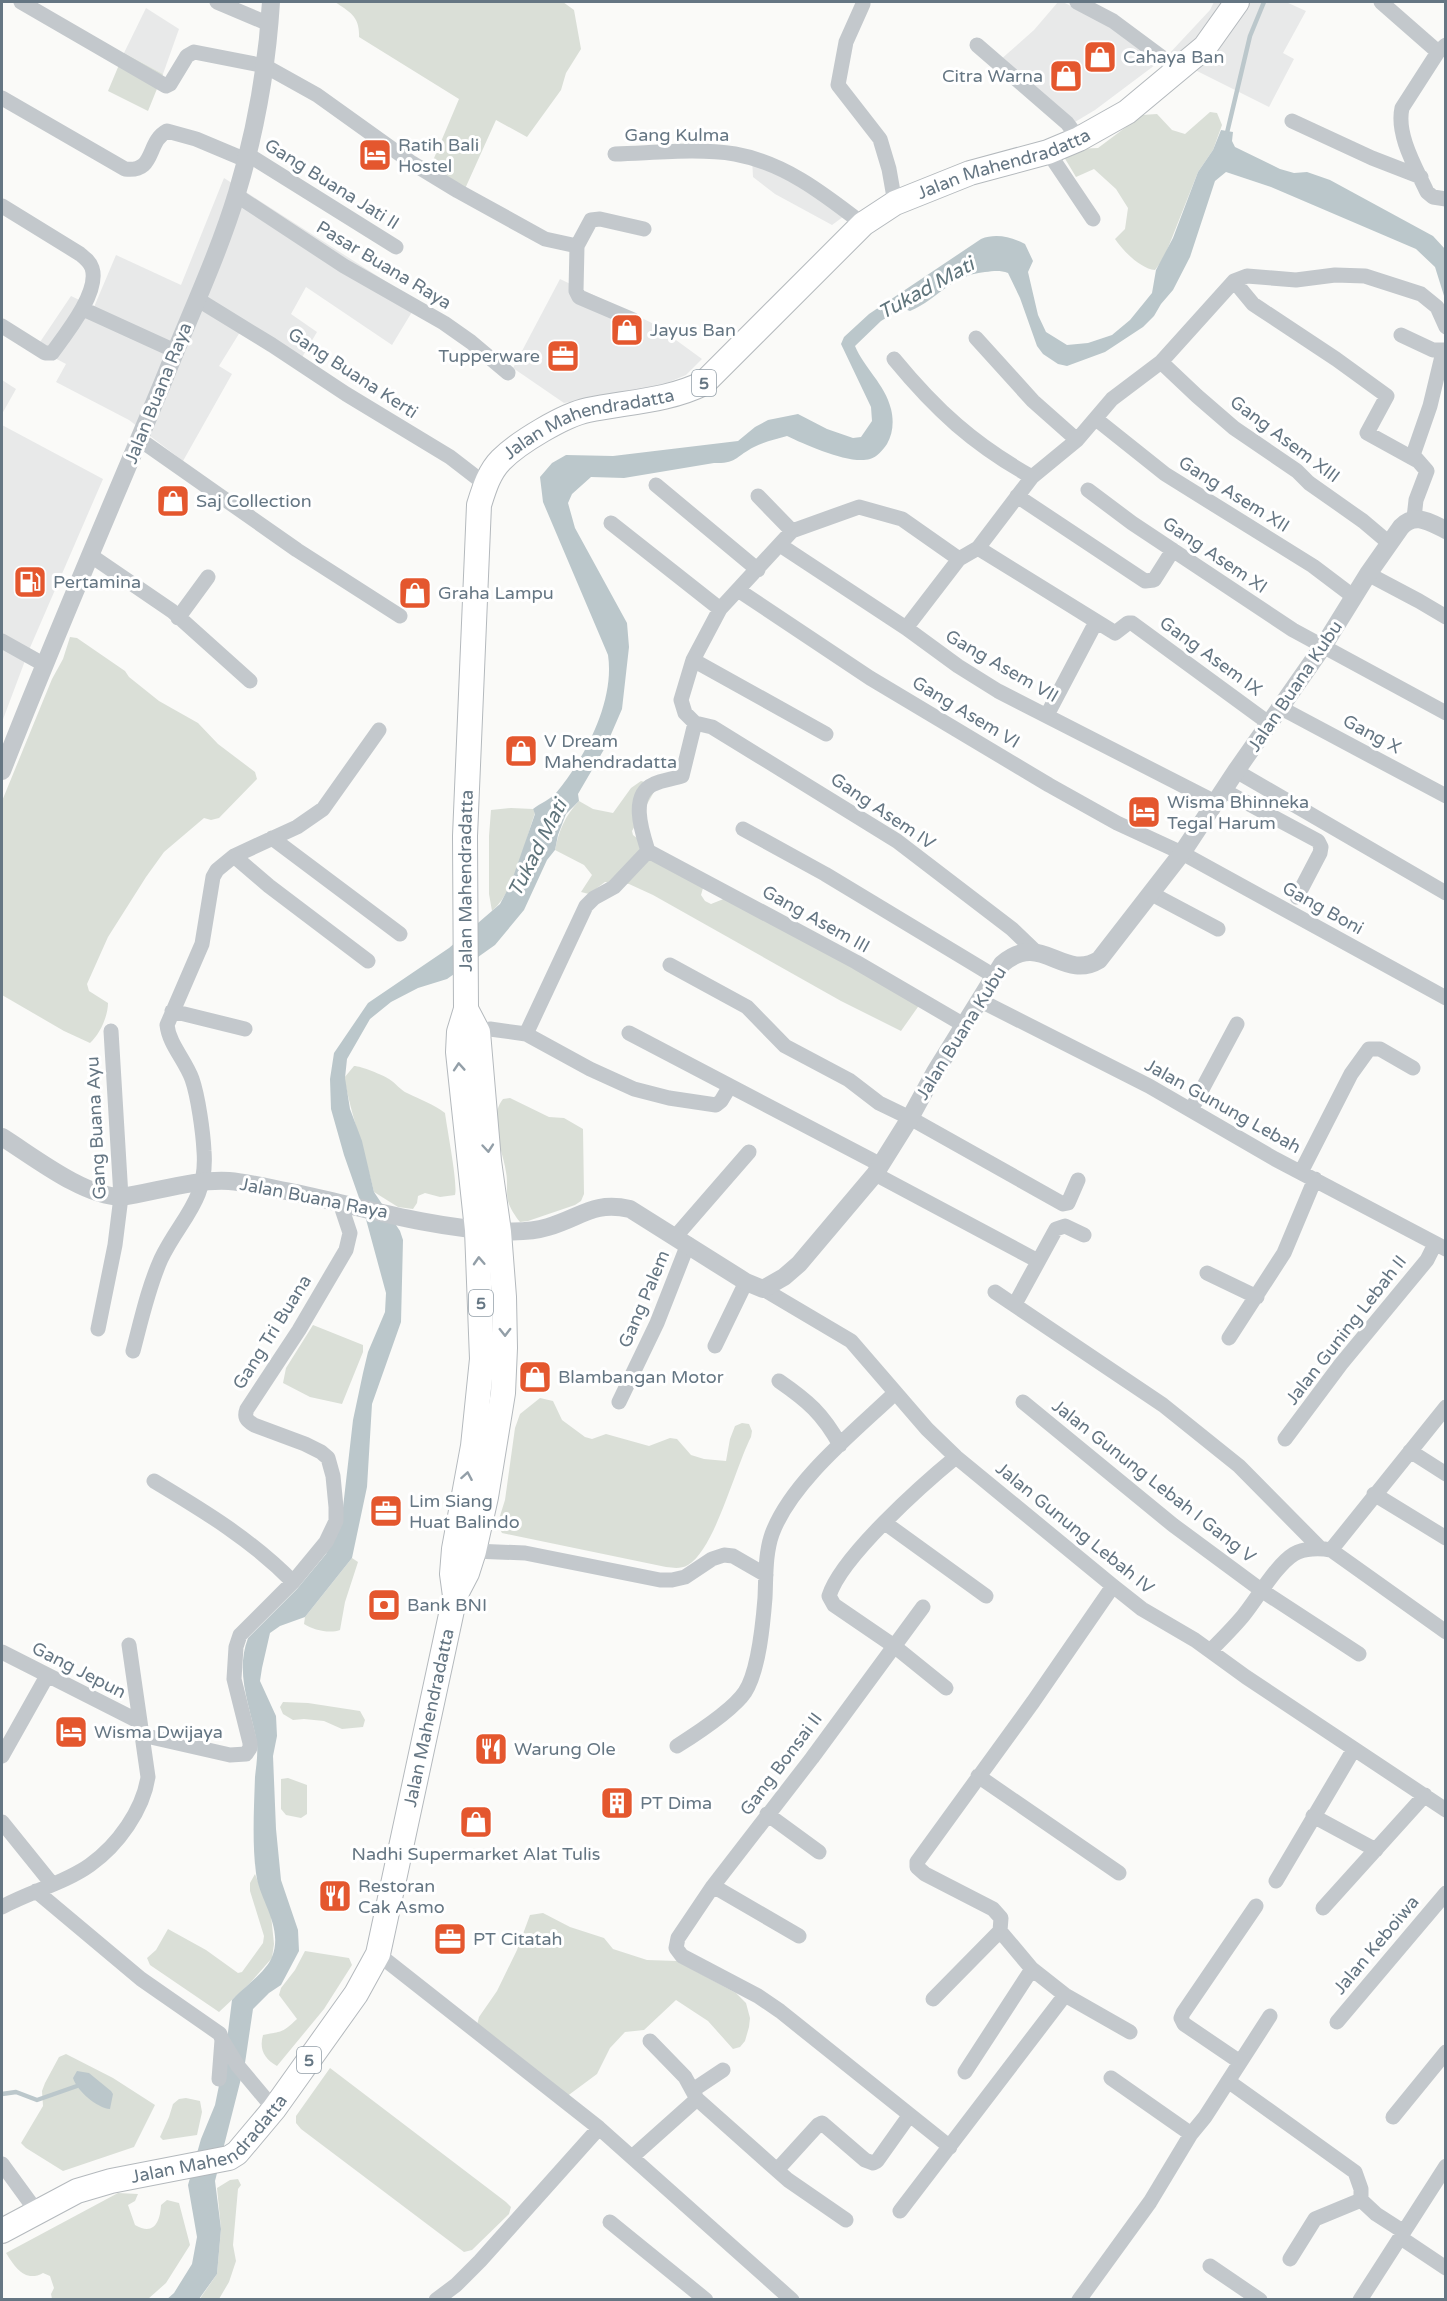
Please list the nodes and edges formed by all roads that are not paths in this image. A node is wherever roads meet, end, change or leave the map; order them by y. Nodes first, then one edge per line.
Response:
1 (21, 2) edge
2 (217, 2) edge
3 (271, 2) edge
4 (862, 2) edge
5 (1077, 2) edge
6 (1237, 2) edge
7 (1380, 2) edge
8 (270, 24) junction
9 (977, 45) dead end
10 (1442, 49) edge
11 (265, 66) junction
12 (1179, 70) junction
13 (2, 98) edge
14 (1292, 121) dead end
15 (1078, 139) junction
16 (1048, 152) junction
17 (615, 154) dead end
18 (247, 157) junction
19 (1421, 177) junction
20 (236, 195) junction
21 (1446, 199) edge
22 (895, 203) junction
23 (2, 206) edge
24 (1093, 219) dead end
25 (864, 224) junction
26 (644, 229) dead end
27 (578, 246) junction
28 (396, 247) dead end
29 (1234, 281) junction
30 (197, 299) junction
31 (82, 309) junction
32 (633, 320) dead end
33 (2, 326) edge
34 (1446, 327) edge
35 (1401, 335) dead end
36 (976, 338) dead end
37 (175, 351) junction
38 (1444, 351) edge
39 (894, 359) dead end
40 (1161, 362) junction
41 (508, 374) dead end
42 (1096, 418) junction
43 (139, 439) junction
44 (1077, 440) junction
45 (1416, 460) junction
46 (1032, 477) junction
47 (485, 484) junction
48 (656, 485) dead end
49 (1088, 490) dead end
50 (758, 496) dead end
51 (1017, 496) junction
52 (1414, 518) junction
53 (611, 523) dead end
54 (1446, 530) edge
55 (792, 531) junction
56 (1389, 543) junction
57 (780, 545) junction
58 (978, 548) junction
59 (1173, 550) junction
60 (90, 555) junction
61 (959, 559) junction
62 (758, 570) junction
63 (1368, 574) junction
64 (208, 577) dead end
65 (738, 590) junction
66 (1354, 597) junction
67 (720, 609) junction
68 (400, 616) dead end
69 (1446, 617) edge
70 (177, 618) junction
71 (1096, 622) junction
72 (906, 628) junction
73 (2, 641) edge
74 (1324, 645) junction
75 (693, 660) junction
76 (43, 664) junction
77 (250, 681) dead end
78 (1281, 708) junction
79 (1446, 713) edge
80 (1047, 715) junction
81 (695, 723) junction
82 (1270, 724) junction
83 (379, 730) dead end
84 (826, 734) dead end
85 (2, 771) edge
86 (1236, 771) junction
87 (1219, 796) junction
88 (1446, 796) edge
89 (743, 829) dead end
90 (272, 838) junction
91 (648, 850) junction
92 (1182, 853) junction
93 (234, 856) junction
94 (1446, 893) edge
95 (1152, 894) junction
96 (1297, 897) dead end
97 (1218, 929) dead end
98 (400, 934) dead end
99 (1036, 952) junction
100 (368, 961) dead end
101 (670, 965) dead end
102 (994, 976) junction
103 (1446, 998) edge
104 (979, 1000) junction
105 (466, 1002) junction
106 (172, 1011) junction
107 (964, 1024) junction
108 (1237, 1024) dead end
109 (245, 1029) dead end
110 (111, 1031) dead end
111 (478, 1032) junction
112 (629, 1033) dead end
113 (526, 1034) junction
114 (1413, 1068) dead end
115 (730, 1086) junction
116 (1191, 1110) junction
117 (910, 1118) junction
118 (2, 1137) edge
119 (749, 1152) dead end
120 (878, 1170) junction
121 (1301, 1172) junction
122 (1316, 1179) junction
123 (1078, 1180) dead end
124 (204, 1182) junction
125 (121, 1197) junction
126 (344, 1204) junction
127 (488, 1231) junction
128 (1084, 1235) dead end
129 (682, 1240) junction
130 (1440, 1246) edge
131 (1038, 1261) junction
132 (1207, 1273) dead end
133 (755, 1286) junction
134 (995, 1292) dead end
135 (1257, 1297) junction
136 (1015, 1304) junction
137 (98, 1329) dead end
138 (1229, 1338) dead end
139 (716, 1346) dead end
140 (133, 1351) dead end
141 (779, 1381) dead end
142 (895, 1393) junction
143 (619, 1402) dead end
144 (1023, 1402) dead end
145 (1446, 1407) edge
146 (1285, 1438) dead end
147 (840, 1445) junction
148 (1410, 1451) junction
149 (956, 1457) junction
150 (1446, 1474) edge
151 (154, 1481) dead end
152 (1374, 1494) junction
153 (885, 1523) junction
154 (1446, 1538) edge
155 (1325, 1549) junction
156 (474, 1551) junction
157 (766, 1575) junction
158 (293, 1582) junction
159 (1113, 1587) junction
160 (1261, 1590) junction
161 (455, 1596) junction
162 (986, 1596) dead end
163 (923, 1607) dead end
164 (1446, 1632) edge
165 (129, 1646) dead end
166 (894, 1646) junction
167 (1211, 1650) junction
168 (2, 1652) edge
169 (1359, 1654) dead end
170 (47, 1676) junction
171 (946, 1688) dead end
172 (141, 1728) junction
173 (677, 1746) dead end
174 (1354, 1749) junction
175 (2, 1756) edge
176 (978, 1776) junction
177 (1425, 1795) junction
178 (1446, 1810) edge
179 (767, 1814) junction
180 (1313, 1816) junction
181 (2, 1822) edge
182 (1376, 1850) junction
183 (819, 1852) dead end
184 (1119, 1873) dead end
185 (1275, 1881) dead end
186 (52, 1884) junction
187 (713, 1886) junction
188 (36, 1891) junction
189 (1446, 1893) edge
190 (1256, 1906) dead end
191 (2, 1907) edge
192 (1323, 1908) dead end
193 (1000, 1930) junction
194 (799, 1936) dead end
195 (378, 1954) junction
196 (1032, 1969) junction
197 (1065, 1995) junction
198 (933, 1999) dead end
199 (1270, 2016) dead end
200 (1337, 2022) dead end
201 (1130, 2032) dead end
202 (650, 2041) dead end
203 (224, 2044) junction
204 (1446, 2052) edge
205 (1240, 2062) junction
206 (723, 2070) dead end
207 (964, 2072) dead end
208 (1111, 2078) dead end
209 (219, 2079) dead end
210 (1228, 2081) junction
211 (695, 2095) junction
212 (266, 2100) junction
213 (909, 2115) junction
214 (1393, 2116) dead end
215 (599, 2128) junction
216 (1191, 2134) junction
217 (950, 2147) junction
218 (632, 2157) junction
219 (2, 2164) edge
220 (1446, 2166) edge
221 (777, 2170) junction
222 (1361, 2200) junction
223 (900, 2211) dead end
224 (37, 2212) junction
225 (846, 2220) dead end
226 (610, 2222) dead end
227 (2, 2231) edge
228 (1403, 2235) junction
229 (1290, 2259) dead end
230 (1210, 2266) dead end
231 (1446, 2268) edge
232 (1240, 2294) edge
233 (436, 2300) edge
234 (706, 2300) edge
235 (792, 2300) edge
236 (1079, 2300) edge
237 (1260, 2300) edge
238 (1360, 2300) edge

1 - 11 street
2 - 8 street
3 - 8 street, Jalan Buana Raya
4 - 22 street
5 - 12 street
6 - 12 highway, Jalan Mahendradatta / 5
7 - 10 street
8 - 11 street, Jalan Buana Raya
9 - 15 street
10 - 19 street
11 - 18 street, Jalan Buana Raya
11 - 27 street
12 - 15 highway, Jalan Mahendradatta / 5
13 - 18 street, Gang Buana Jati II
14 - 19 street
15 - 16 highway, Jalan Mahendradatta / 5
16 - 22 highway, Jalan Mahendradatta / 5
16 - 24 street
17 - 25 street, Gang Kulma
18 - 20 street, Jalan Buana Raya
18 - 28 street, Gang Buana Jati II
19 - 21 street
20 - 30 street, Jalan Buana Raya
20 - 41 street, Pasar Buana Raya
22 - 25 highway, Jalan Mahendradatta / 5
23 - 31 street
25 - 47 highway, Jalan Mahendradatta / 5
26 - 27 street
27 - 32 street
29 - 34 street
29 - 40 street
29 - 45 street
30 - 37 street, Jalan Buana Raya
30 - 47 street, Gang Buana Kerti
31 - 33 street
31 - 37 street
35 - 38 street
36 - 44 street
37 - 43 street, Jalan Buana Raya
38 - 45 street
39 - 46 street
40 - 42 street
40 - 56 street, Gang Asem XIII
42 - 44 street
42 - 66 street, Gang Asem XII
43 - 60 street, Jalan Buana Raya
43 - 68 street
44 - 46 street
45 - 52 street
46 - 51 street
47 - 105 highway, Jalan Mahendradatta / 5
48 - 62 street
49 - 59 street, Gang Asem XI
50 - 55 street
51 - 58 street
51 - 59 street
52 - 54 street
52 - 56 street, Jalan Buana Kubu
53 - 67 street
55 - 57 street
55 - 61 street
56 - 63 street, Jalan Buana Kubu
57 - 62 street
57 - 72 street, Gang Asem VII
58 - 61 street
58 - 71 street
59 - 74 street, Gang Asem XI
60 - 70 street
60 - 76 street, Jalan Buana Raya
61 - 72 street
62 - 65 street
63 - 66 street, Jalan Buana Kubu
63 - 69 street
64 - 70 street
65 - 67 street
65 - 92 street, Gang Asem VI
66 - 74 street, Jalan Buana Kubu
67 - 75 street
70 - 77 street
71 - 80 street
71 - 82 street, Gang Asem IX
72 - 80 street, Gang Asem VII
73 - 76 street
74 - 78 street, Jalan Buana Kubu
74 - 79 street, Gang Asem XI
75 - 81 street
75 - 84 street
76 - 85 street, Jalan Buana Raya
78 - 82 street, Jalan Buana Kubu
78 - 88 street, Gang X
80 - 87 street, Gang Asem VII
81 - 91 street
81 - 99 street, Gang Asem IV
82 - 86 street, Jalan Buana Kubu
83 - 90 street
86 - 87 street, Jalan Buana Kubu
86 - 94 street
87 - 92 street, Jalan Buana Kubu
87 - 96 street, Gang Asem VII
89 - 102 street
90 - 93 street
90 - 98 street
91 - 107 street, Gang Asem III
91 - 113 street
92 - 95 street, Jalan Buana Kubu
92 - 103 street, Gang Boni
93 - 100 street
93 - 106 street
95 - 97 street
95 - 99 street, Jalan Buana Kubu
99 - 102 street, Jalan Buana Kubu
101 - 117 street
102 - 104 street, Jalan Buana Kubu
104 - 107 street, Jalan Buana Kubu
104 - 116 street, Jalan Gunung Lebah
105 - 111 highway, Jalan Mahendradatta / 5
127 -> 105 highway, Jalan Mahendradatta / 5
106 - 109 street
106 - 124 street
107 - 117 street, Jalan Buana Kubu
108 - 116 street
110 - 125 street, Gang Buana Ayu
111 - 113 street
111 -> 127 highway, Jalan Mahendradatta / 5
112 - 115 street
113 - 115 street
114 - 121 street
115 - 120 street
116 - 121 street, Jalan Gunung Lebah
117 - 120 street, Jalan Buana Kubu
117 - 123 street
118 - 125 street, Jalan Buana Raya
119 - 129 street, Gang Palem
120 - 131 street
120 - 133 street, Jalan Buana Kubu
121 - 122 street, Jalan Gunung Lebah
122 - 130 street, Jalan Gunung Lebah
122 - 135 street
124 - 125 street, Jalan Buana Raya
124 - 126 street, Jalan Buana Raya
124 - 140 street
125 - 137 street, Gang Buana Ayu
126 - 127 street, Jalan Buana Raya
126 - 158 street, Gang Tri Buana
127 - 129 street
127 -> 156 highway, Jalan Mahendradatta / 5
161 -> 127 highway, Jalan Mahendradatta / 5
128 - 131 street
129 - 133 street
129 - 143 street, Gang Palem
130 - 146 street, Jalan Guning Lebah II
131 - 136 street
132 - 135 street
133 - 139 street
133 - 142 street, Jalan Gunung Lebah IV
134 - 136 street
135 - 138 street
136 - 155 street
141 - 147 street
142 - 147 street
142 - 149 street, Jalan Gunung Lebah IV
144 - 160 street, Jalan Gunung Lebah I Gang V
145 - 148 street
147 - 157 street
148 - 150 street
148 - 152 street
149 - 153 street
149 - 159 street, Jalan Gunung Lebah IV
151 - 158 street
152 - 154 street
152 - 155 street
153 - 162 street
153 - 166 street
155 - 160 street
155 - 164 street
156 - 157 street
156 - 161 highway, Jalan Mahendradatta / 5
157 - 173 street
158 - 172 street, Gang Tri Buana
159 - 167 street, Jalan Gunung Lebah IV
159 - 176 street
160 - 167 street
160 - 169 street, Jalan Gunung Lebah I Gang V
161 - 195 highway, Jalan Mahendradatta / 5
163 - 166 street, Gang Bonsai II
165 - 172 street
166 - 171 street
166 - 179 street, Gang Bonsai II
167 - 174 street, Jalan Gunung Lebah IV
168 - 170 street, Gang Jepun
170 - 172 street, Gang Jepun
170 - 175 street
172 - 186 street
174 - 177 street, Jalan Gunung Lebah IV
174 - 180 street
176 - 184 street
176 - 193 street
177 - 178 street, Jalan Gunung Lebah IV
177 - 182 street
179 - 183 street
179 - 187 street, Gang Bonsai II
180 - 182 street
180 - 185 street
181 - 186 street
182 - 192 street
186 - 188 street
187 - 194 street
187 - 213 street, Gang Bonsai II
188 - 191 street
188 - 203 street
189 - 200 street, Jalan Keboiwa
190 - 205 street
193 - 196 street
193 - 198 street
195 - 212 highway, Jalan Mahendradatta / 5
195 - 215 street
196 - 197 street
196 - 207 street
197 - 201 street
197 - 217 street
199 - 205 street
202 - 211 street
203 - 209 street
203 - 212 street
204 - 214 street
205 - 210 street
206 - 211 street
208 - 216 street
210 - 216 street
210 - 222 street
211 - 218 street
211 - 221 street
212 - 224 highway, Jalan Mahendradatta / 5
213 - 217 street
213 - 221 street
215 - 218 street
215 - 233 street
216 - 236 street
217 - 223 street
218 - 235 street
219 - 224 street
220 - 228 street
221 - 225 street
222 - 228 street
222 - 229 street
224 - 227 highway, Jalan Mahendradatta / 5
226 - 234 street
228 - 231 street
228 - 238 street
230 - 232 street
232 - 237 street

